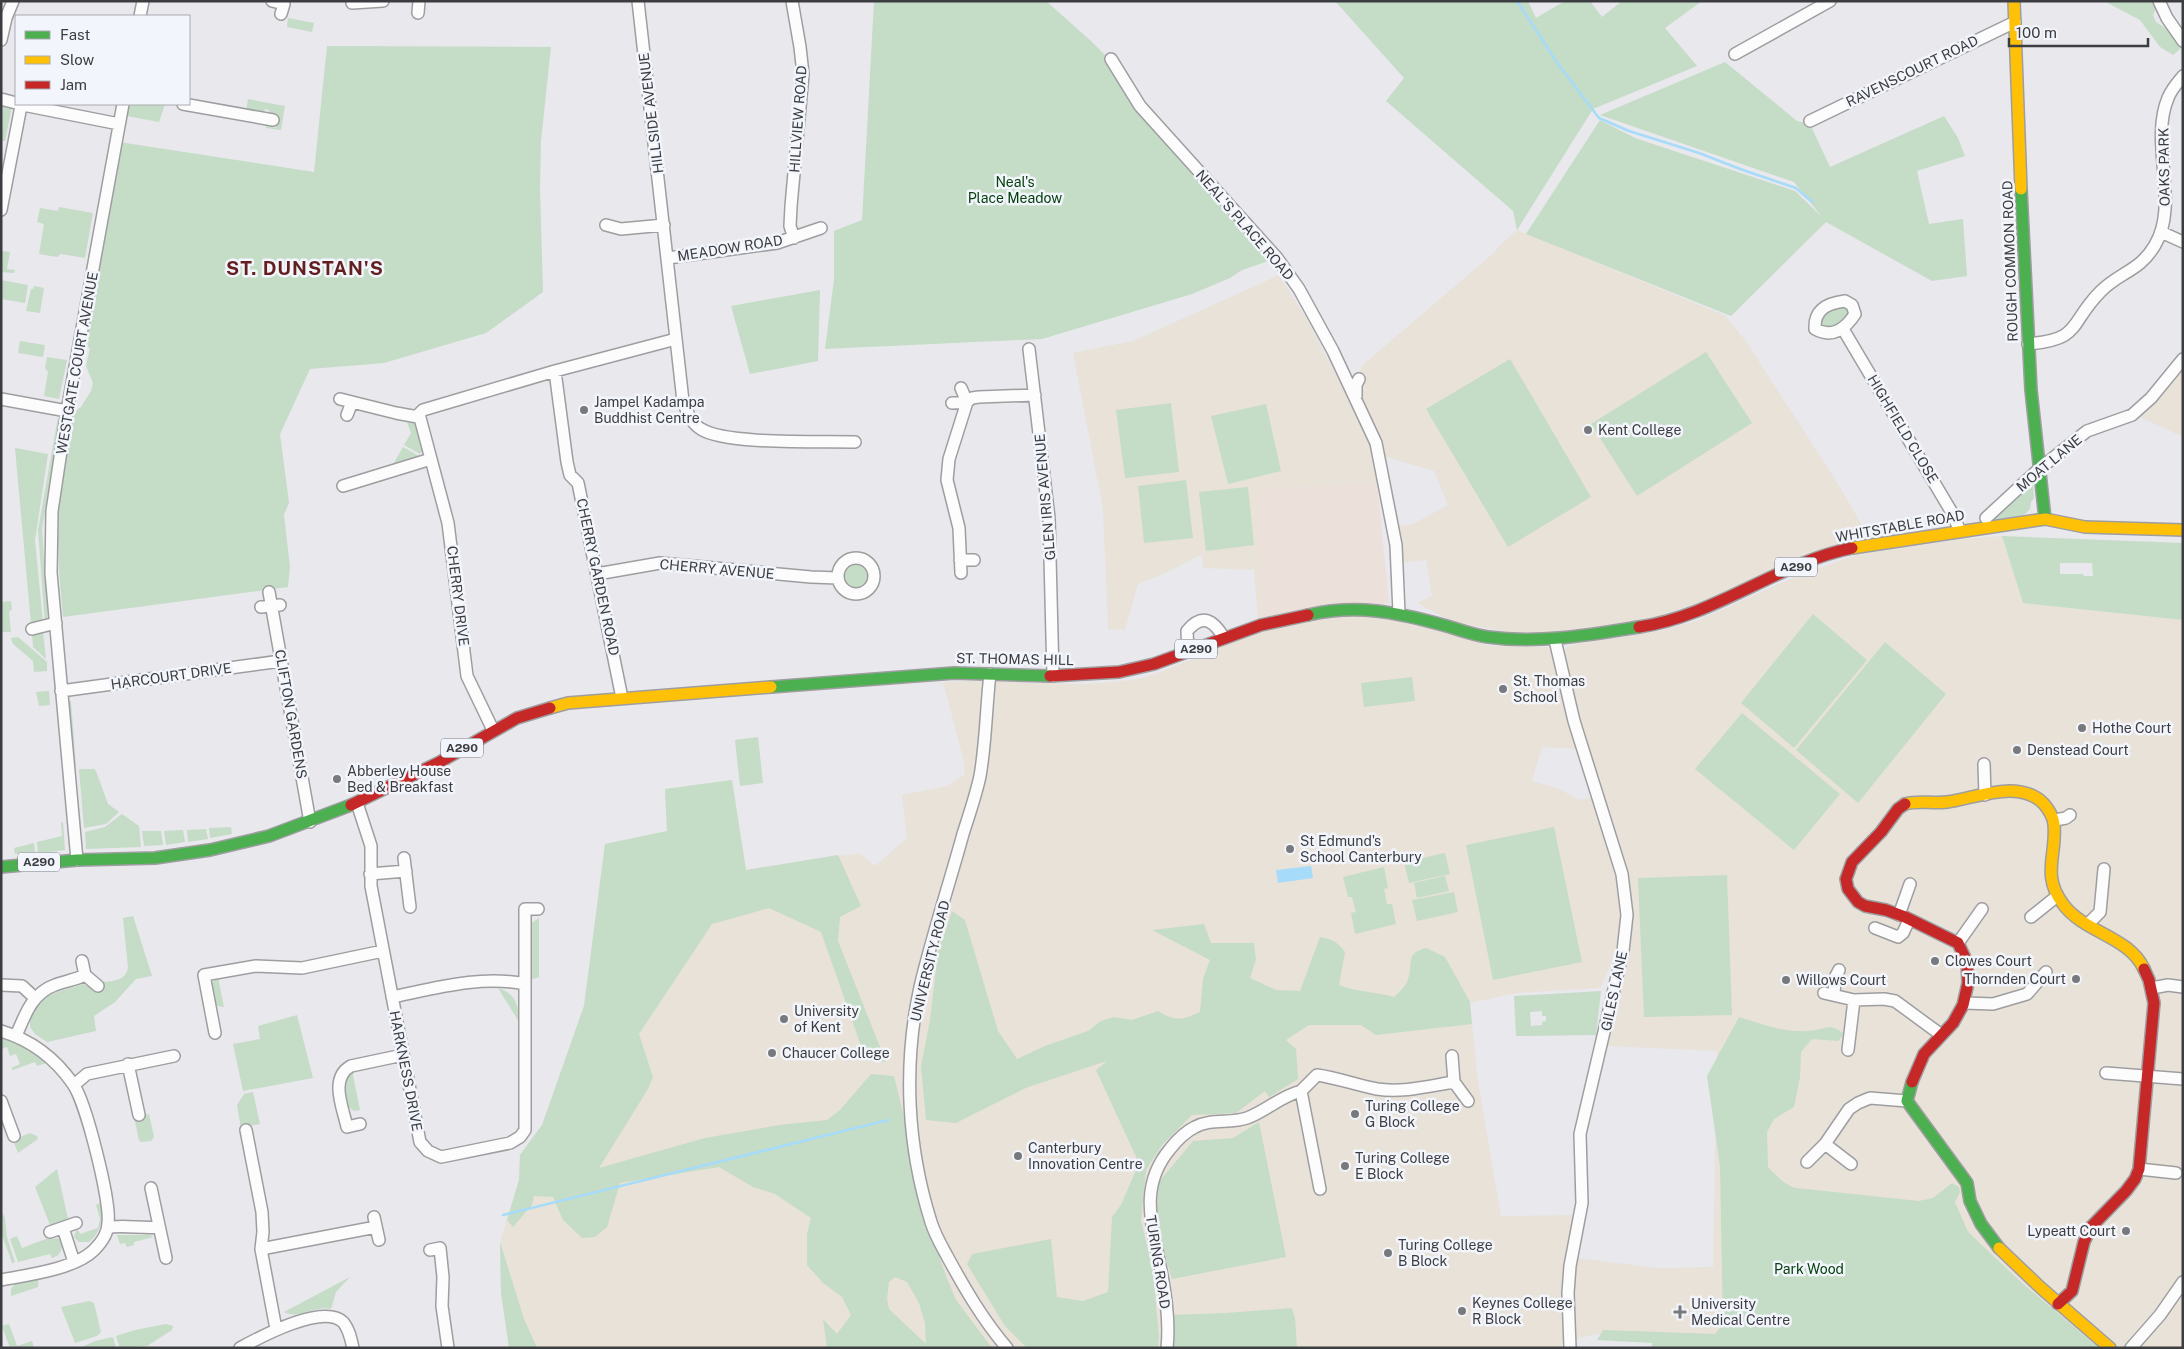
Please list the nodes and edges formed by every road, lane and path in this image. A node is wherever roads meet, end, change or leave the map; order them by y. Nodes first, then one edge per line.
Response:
1 (13, 1) edge
2 (143, 1) edge
3 (272, 1) edge
4 (383, 1) edge
5 (638, 1) edge
6 (792, 1) edge
7 (1830, 1) edge
8 (2014, 1) edge
9 (2158, 1) edge
10 (367, 2) edge
11 (352, 3) dead end
12 (281, 14) dead end
13 (140, 15) edge
14 (2015, 22) junction
15 (1, 40) edge
16 (2183, 41) edge
17 (1735, 54) dead end
18 (1110, 59) dead end
19 (2183, 76) edge
20 (1, 99) edge
21 (15, 103) edge
22 (18, 105) edge
23 (23, 105) edge
24 (123, 105) edge
25 (190, 105) edge
26 (268, 117) dead end
27 (1810, 120) dead end
28 (119, 124) junction
29 (1, 210) edge
30 (606, 225) dead end
31 (664, 225) junction
32 (821, 228) dead end
33 (2161, 232) junction
34 (794, 238) junction
35 (2183, 242) edge
36 (668, 258) junction
37 (1843, 329) dead end
38 (676, 339) junction
39 (2028, 344) junction
40 (1029, 349) dead end
41 (2183, 358) edge
42 (555, 371) junction
43 (1359, 379) dead end
44 (961, 388) dead end
45 (1035, 395) junction
46 (1, 399) edge
47 (968, 402) junction
48 (952, 403) dead end
49 (1358, 405) junction
50 (418, 410) junction
51 (67, 411) junction
52 (347, 416) dead end
53 (855, 442) dead end
54 (431, 459) junction
55 (2038, 470) junction
56 (349, 483) dead end
57 (1986, 518) dead end
58 (2045, 519) junction
59 (2183, 530) edge
60 (1960, 531) junction
61 (960, 560) junction
62 (974, 560) dead end
63 (960, 573) dead end
64 (597, 574) junction
65 (838, 578) dead end
66 (269, 592) dead end
67 (1399, 613) junction
68 (56, 623) junction
69 (32, 629) dead end
70 (1224, 638) junction
71 (1554, 640) junction
72 (1188, 652) junction
73 (281, 661) junction
74 (990, 674) junction
75 (1053, 676) junction
76 (61, 692) junction
77 (622, 698) junction
78 (493, 730) junction
79 (1984, 764) dead end
80 (1985, 795) junction
81 (357, 803) junction
82 (2070, 815) dead end
83 (2054, 820) junction
84 (310, 822) junction
85 (404, 858) dead end
86 (77, 860) junction
87 (1, 867) edge
88 (2104, 869) dead end
89 (406, 871) junction
90 (370, 874) junction
91 (1910, 884) dead end
92 (2056, 897) junction
93 (410, 907) dead end
94 (1982, 908) dead end
95 (538, 909) dead end
96 (1904, 917) junction
97 (2031, 917) dead end
98 (2088, 924) junction
99 (1875, 928) dead end
100 (1958, 944) junction
101 (382, 951) junction
102 (82, 961) dead end
103 (1839, 970) dead end
104 (2046, 972) dead end
105 (85, 975) junction
106 (526, 984) junction
107 (1, 985) edge
108 (98, 986) dead end
109 (2183, 987) edge
110 (2152, 988) junction
111 (392, 997) junction
112 (35, 998) junction
113 (1854, 1000) junction
114 (1965, 1003) junction
115 (1, 1031) edge
116 (215, 1033) dead end
117 (1940, 1034) junction
118 (16, 1036) junction
119 (1848, 1050) dead end
120 (403, 1055) junction
121 (174, 1056) dead end
122 (1452, 1056) dead end
123 (128, 1064) junction
124 (2106, 1073) dead end
125 (2147, 1076) junction
126 (2183, 1079) edge
127 (1454, 1082) junction
128 (74, 1084) junction
129 (1301, 1090) junction
130 (1, 1101) edge
131 (1468, 1101) dead end
132 (1907, 1101) junction
133 (139, 1115) dead end
134 (360, 1124) dead end
135 (246, 1130) dead end
136 (14, 1136) dead end
137 (1825, 1144) junction
138 (1807, 1162) dead end
139 (1851, 1164) dead end
140 (2139, 1169) junction
141 (2176, 1173) dead end
142 (151, 1188) dead end
143 (1320, 1189) dead end
144 (76, 1223) dead end
145 (159, 1227) junction
146 (63, 1228) junction
147 (108, 1228) junction
148 (50, 1232) dead end
149 (379, 1240) dead end
150 (261, 1249) junction
151 (430, 1250) dead end
152 (166, 1258) dead end
153 (74, 1262) junction
154 (1, 1280) edge
155 (2183, 1282) edge
156 (2058, 1304) junction
157 (276, 1329) junction
158 (240, 1348) edge
159 (353, 1348) edge
160 (448, 1348) edge
161 (1007, 1348) edge
162 (1166, 1348) edge
163 (1570, 1348) edge
164 (2110, 1348) edge
165 (2131, 1348) edge

1 - 15 street
2 - 13 street
3 - 12 street
4 - 10 street
5 - 31 street, HILLSIDE AVENUE
6 - 34 street, HILLVIEW ROAD
7 - 17 street
8 - 14 main road, ROUGH COMMON ROAD
9 - 16 street
10 - 11 street
14 - 27 street, RAVENSCOURT ROAD
14 - 39 main road, ROUGH COMMON ROAD
18 - 49 street, NEAL'S PLACE ROAD
19 - 33 street, OAKS PARK
20 - 21 street
22 - 29 street
23 - 28 street
24 - 28 street, WESTGATE COURT AVENUE
25 - 26 street
28 - 51 street, WESTGATE COURT AVENUE
30 - 31 street
31 - 36 street, HILLSIDE AVENUE
32 - 34 street, MEADOW ROAD
33 - 35 street
33 - 39 street, OAKS PARK
34 - 36 street, MEADOW ROAD
36 - 38 street, HILLSIDE AVENUE
37 - 60 street, HIGHFIELD CLOSE
38 - 42 street
38 - 53 street, HILLSIDE AVENUE
39 - 55 main road, ROUGH COMMON ROAD
40 - 45 street, GLEN IRIS AVENUE
41 - 55 street, MOAT LANE
42 - 50 street
42 - 64 street, CHERRY GARDEN ROAD
43 - 49 street, NEAL'S PLACE ROAD
44 - 47 street
45 - 47 street
45 - 75 street, GLEN IRIS AVENUE
46 - 51 street
47 - 48 street
47 - 61 street
49 - 67 street, NEAL'S PLACE ROAD
50 - 52 street
50 - 54 street, CHERRY DRIVE
51 - 68 street, WESTGATE COURT AVENUE
54 - 56 street
54 - 78 street, CHERRY DRIVE
55 - 57 street, MOAT LANE
55 - 58 main road, ROUGH COMMON ROAD
58 - 59 main road, WHITSTABLE ROAD / A290
58 - 60 main road, WHITSTABLE ROAD / A290
60 - 71 main road, WHITSTABLE ROAD / A290
61 - 62 street
61 - 63 street
64 - 65 street, CHERRY AVENUE
64 - 77 street, CHERRY GARDEN ROAD
66 - 73 street, CLIFTON GARDENS
67 - 70 main road, ST. THOMAS HILL / A290
67 - 71 main road, WHITSTABLE ROAD / A290
68 - 69 street
68 - 76 street, WESTGATE COURT AVENUE
70 - 72 main road, ST. THOMAS HILL / A290
70 - 72 street
71 - 163 street, GILES LANE
72 - 75 main road, ST. THOMAS HILL / A290
73 - 76 street, HARCOURT DRIVE
73 - 84 street, CLIFTON GARDENS
74 - 75 main road, ST. THOMAS HILL / A290
74 - 77 main road, ST. THOMAS HILL / A290
74 - 161 street, UNIVERSITY ROAD
76 - 86 street, WESTGATE COURT AVENUE
77 - 78 main road, A290
78 - 81 main road, A290
79 - 80 street
80 - 83 main road
80 - 96 main road
81 - 84 main road, A290
81 - 90 street, HARKNESS DRIVE
82 - 83 street
83 - 92 main road
84 - 86 main road, A290
85 - 89 street
86 - 87 main road, A290
88 - 98 street
89 - 90 street
89 - 93 street
90 - 101 street, HARKNESS DRIVE
91 - 96 street
92 - 97 street
92 - 98 main road
94 - 100 street
95 - 106 street, HARKNESS DRIVE
96 - 99 street
96 - 100 main road
98 - 110 main road
100 - 114 main road
101 - 111 street, HARKNESS DRIVE
101 - 116 street
102 - 105 street
103 - 113 street
104 - 114 street
105 - 108 street
105 - 112 street
106 - 111 street
106 - 120 street, HARKNESS DRIVE
107 - 112 street
109 - 110 street
110 - 125 main road
111 - 120 street, HARKNESS DRIVE
112 - 118 street
113 - 117 street
113 - 119 street
114 - 117 main road
115 - 118 street
117 - 132 main road
118 - 128 street
120 - 134 street
121 - 123 street
122 - 127 street
123 - 128 street
123 - 133 street
124 - 125 street
125 - 126 street
125 - 140 main road
127 - 129 street, TURING ROAD
127 - 131 street
128 - 147 street
129 - 143 street
129 - 162 street, TURING ROAD
130 - 136 street
132 - 137 street
132 - 156 main road
135 - 150 street
137 - 138 street
137 - 139 street
140 - 141 street
140 - 156 main road
142 - 145 street
144 - 146 street
145 - 147 street
145 - 152 street
146 - 148 street
146 - 153 street
147 - 153 street
149 - 150 street
150 - 157 street
151 - 160 street
153 - 154 street
155 - 165 street
156 - 164 main road
157 - 158 street
157 - 159 street

